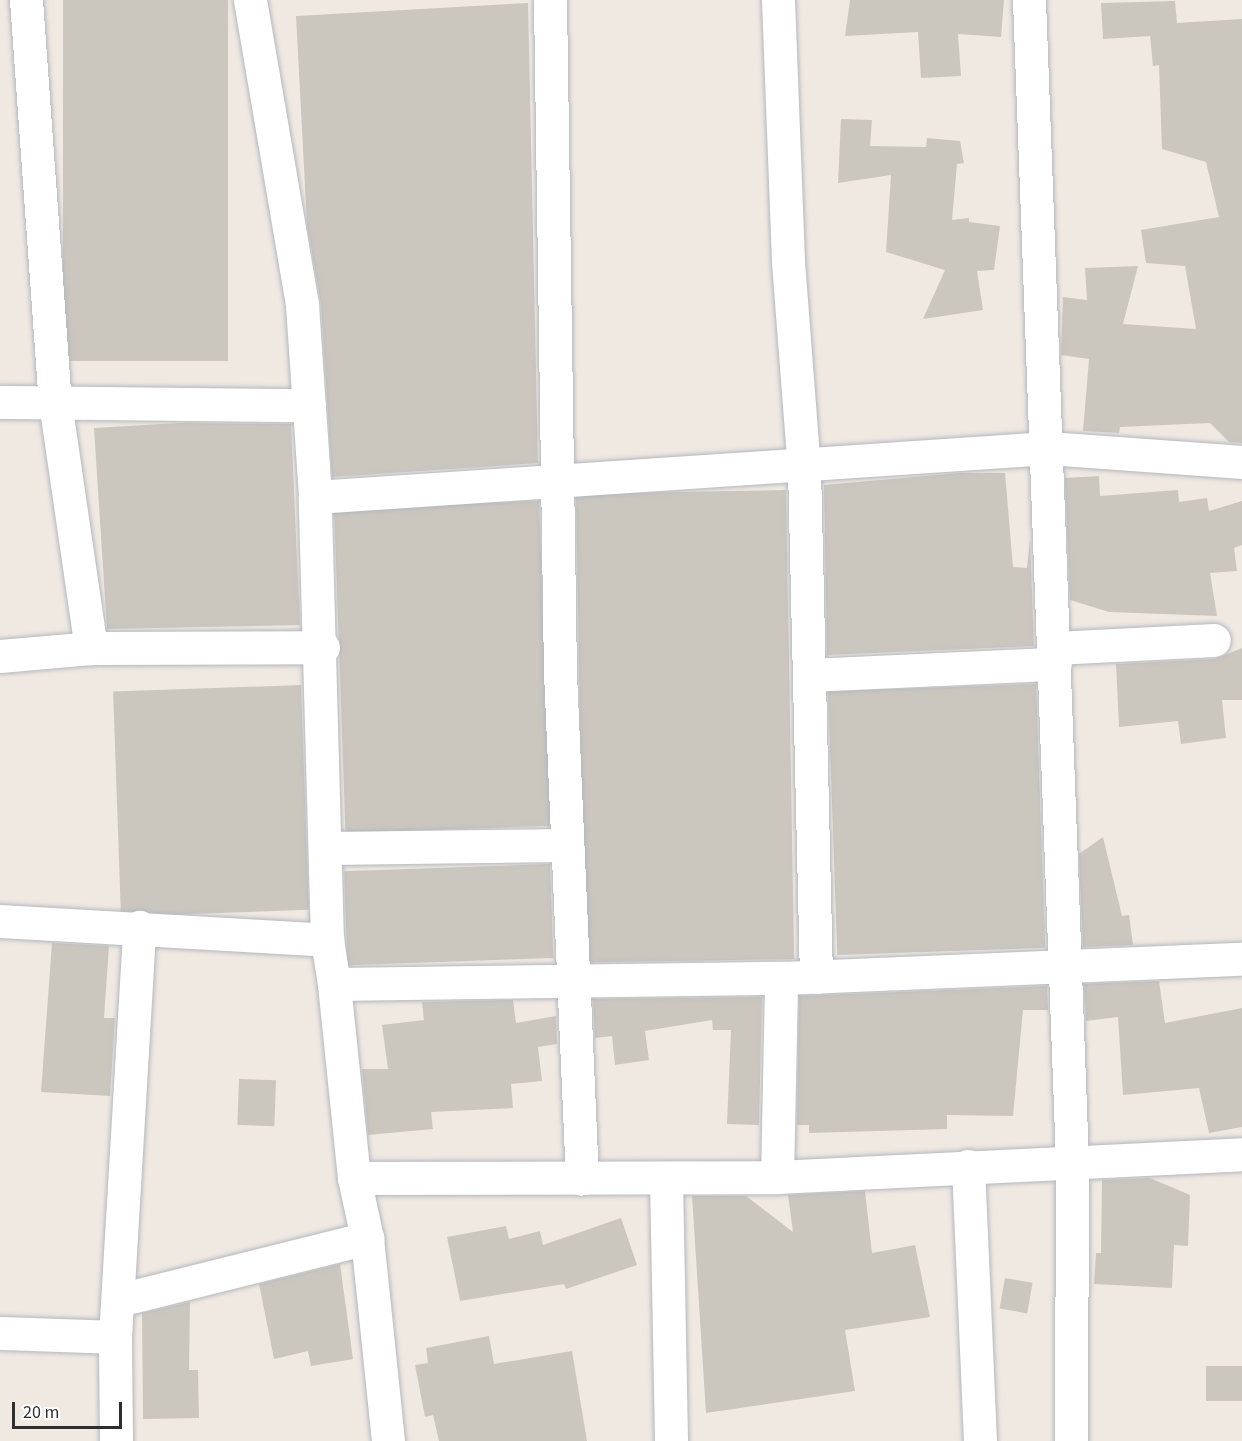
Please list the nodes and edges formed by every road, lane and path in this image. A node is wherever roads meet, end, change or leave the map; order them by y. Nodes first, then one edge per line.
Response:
1 (26, 0) edge
2 (250, 0) edge
3 (550, 0) edge
4 (778, 0) edge
5 (1029, 0) edge
6 (0, 402) edge
7 (55, 402) junction
8 (309, 405) junction
9 (1048, 448) junction
10 (1242, 462) edge
11 (804, 468) junction
12 (559, 482) junction
13 (315, 497) junction
14 (1214, 640) dead end
15 (323, 647) junction
16 (91, 648) junction
17 (0, 656) edge
18 (1055, 656) junction
19 (809, 675) junction
20 (566, 845) junction
21 (326, 848) junction
22 (0, 921) edge
23 (139, 927) junction
24 (327, 940) junction
25 (1242, 959) edge
26 (1066, 970) junction
27 (816, 977) junction
28 (781, 978) junction
29 (572, 980) junction
30 (333, 984) junction
31 (1242, 1154) edge
32 (1072, 1160) junction
33 (968, 1166) junction
34 (777, 1177) junction
35 (354, 1178) junction
36 (582, 1179) junction
37 (666, 1179) junction
38 (367, 1238) junction
39 (119, 1300) junction
40 (0, 1333) edge
41 (115, 1337) junction
42 (116, 1441) edge
43 (388, 1441) edge
44 (671, 1441) edge
45 (980, 1441) edge
46 (1071, 1441) edge

1 - 7 street
2 - 8 street
3 - 12 street
4 - 11 street
5 - 9 street
6 - 7 street
7 - 8 street
7 - 16 street
8 - 13 street
9 - 10 street
9 - 11 street
9 - 18 street
11 - 12 street
11 - 19 street
12 - 13 street
12 - 20 street
13 - 15 street
14 - 18 street
15 - 16 street
15 - 21 street
16 - 17 street
18 - 19 street
18 - 26 street
19 - 27 street
20 - 21 street
20 - 29 street
21 - 24 street
22 - 23 street
23 - 24 street
23 - 39 street
24 - 30 street
25 - 26 street
26 - 27 street
26 - 32 street
27 - 28 street
28 - 29 street
28 - 34 street
29 - 30 street
29 - 36 street
30 - 35 street
31 - 32 street
32 - 33 street
32 - 46 street
33 - 34 street
33 - 45 street
34 - 37 street
35 - 36 street
35 - 38 street
36 - 37 street
37 - 44 street
38 - 39 street
38 - 43 street
39 - 41 street
40 - 41 street
41 - 42 street

